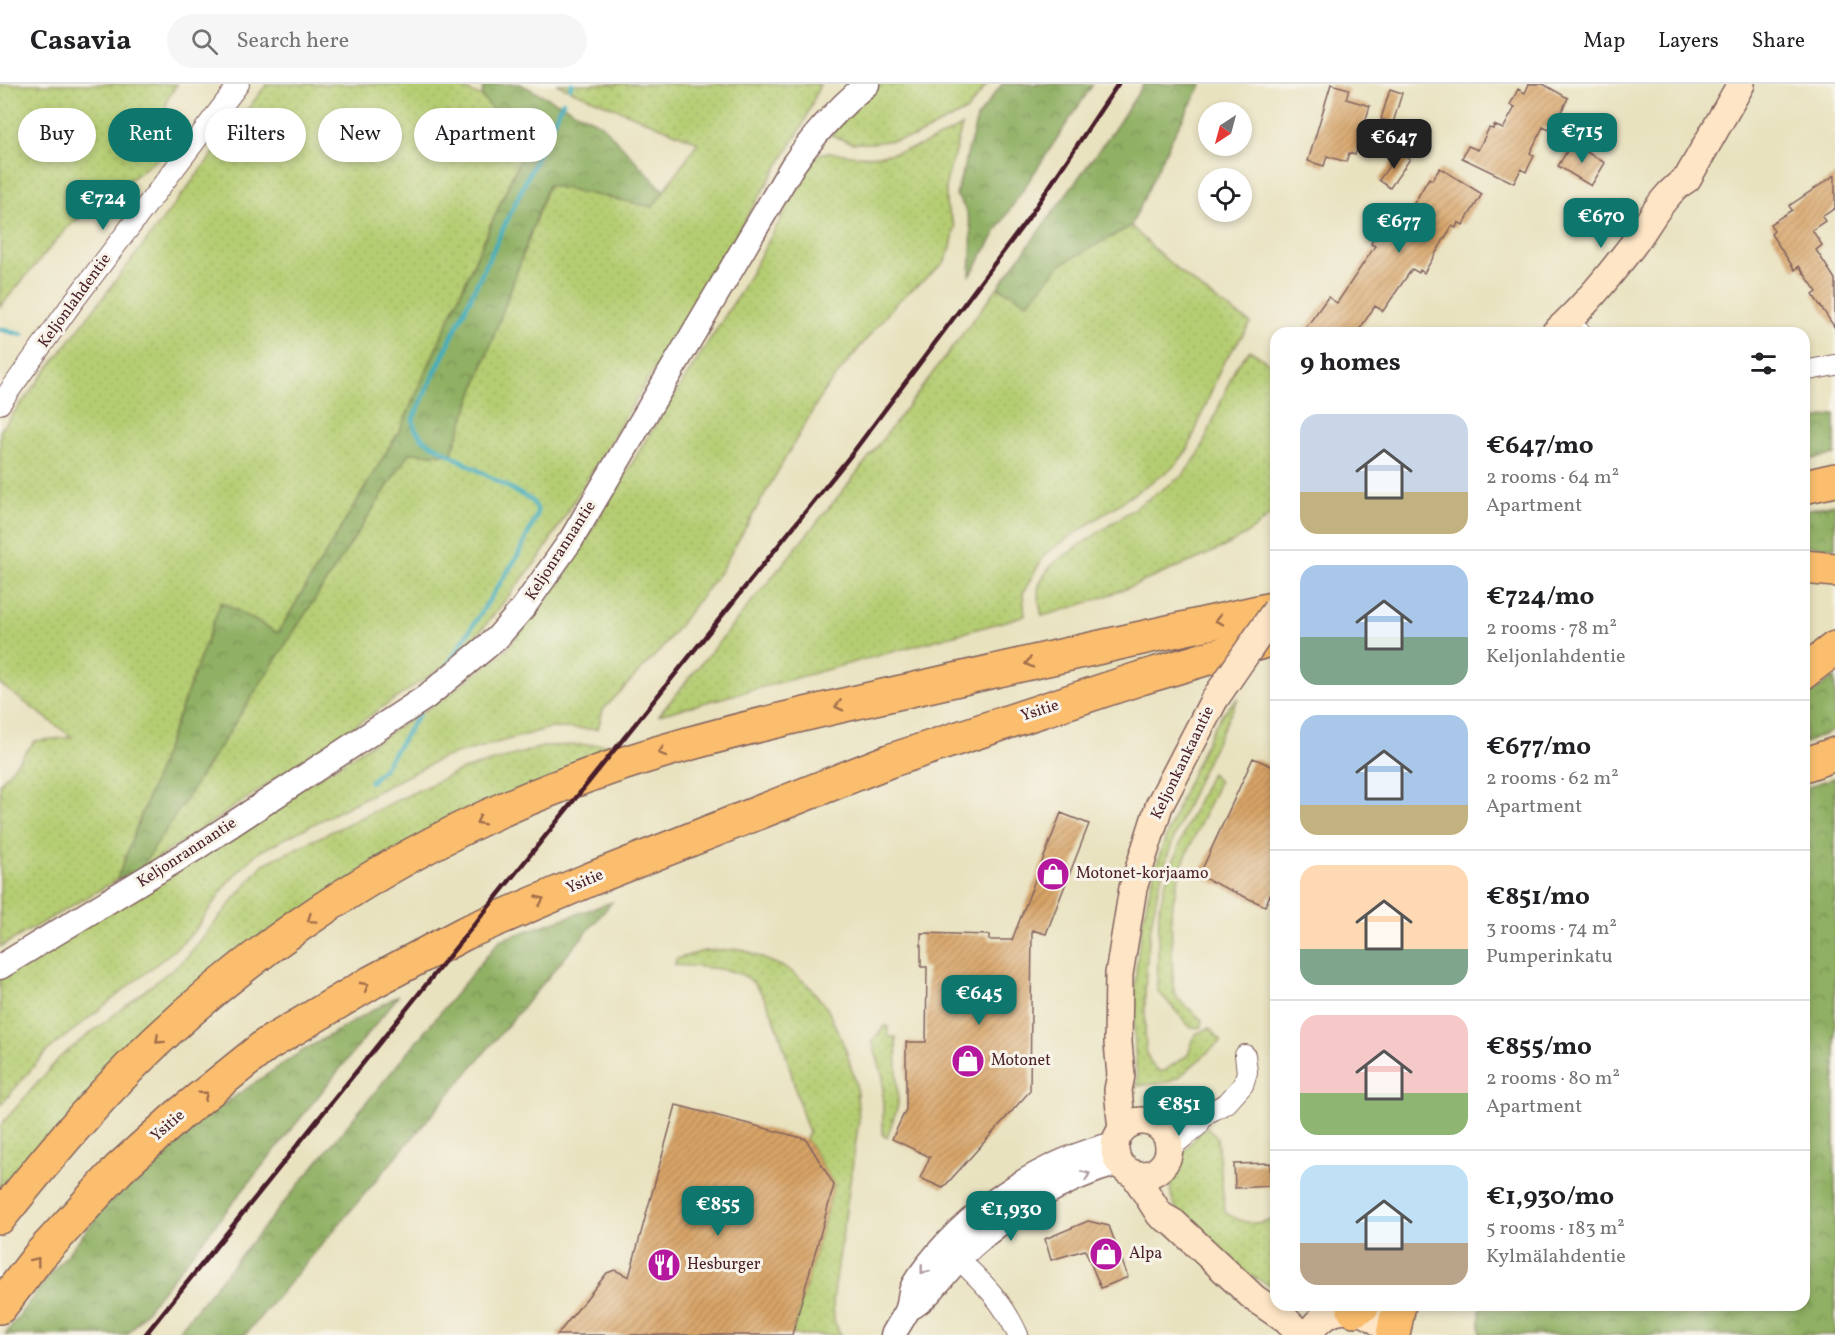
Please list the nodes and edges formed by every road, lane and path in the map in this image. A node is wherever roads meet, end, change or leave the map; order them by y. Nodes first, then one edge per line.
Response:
1 (239, 84) edge
2 (867, 84) edge
3 (1724, 84) edge
4 (1741, 84) edge
5 (1673, 188) junction
6 (1570, 327) edge
7 (1835, 365) edge
8 (1810, 370) edge
9 (0, 404) edge
10 (1835, 480) edge
11 (1810, 486) edge
12 (1810, 568) edge
13 (1835, 570) edge
14 (1270, 610) edge
15 (1270, 618) edge
16 (1270, 640) edge
17 (1835, 648) edge
18 (1810, 667) edge
19 (1835, 754) edge
20 (1810, 763) edge
21 (0, 967) edge
22 (1245, 1054) dead end
23 (1204, 1115) junction
24 (1139, 1147) junction
25 (0, 1217) edge
26 (951, 1252) junction
27 (1241, 1283) junction
28 (1270, 1290) edge
29 (0, 1307) edge
30 (1270, 1309) edge
31 (1273, 1311) edge
32 (1335, 1311) edge
33 (1350, 1311) edge
34 (1398, 1311) edge
35 (893, 1335) edge
36 (1018, 1335) edge
37 (1301, 1335) edge
38 (1309, 1335) edge
39 (1392, 1335) edge

1 - 9 street, Keljonlahdentie
2 - 21 street, Keljonrannantie
3 - 5 main road
4 - 5 main road
5 - 6 main road
7 - 8 street
10 - 11 highway
12 - 13 highway
14 -> 25 highway
15 - 24 main road, Keljonkankaantie, bridge
29 -> 16 highway, Ysitie
17 - 18 highway
19 - 20 highway
22 - 23 street
23 - 24 street
23 - 24 street
24 - 26 street
24 - 27 main road, Keljonkankaantie
26 - 35 street
26 - 36 street
27 - 28 main road, Keljonkankaantie
27 - 30 main road, Keljonkankaantie
31 - 37 main road, Keljonkankaantie
32 - 38 main road
33 - 39 main road
34 - 39 highway

